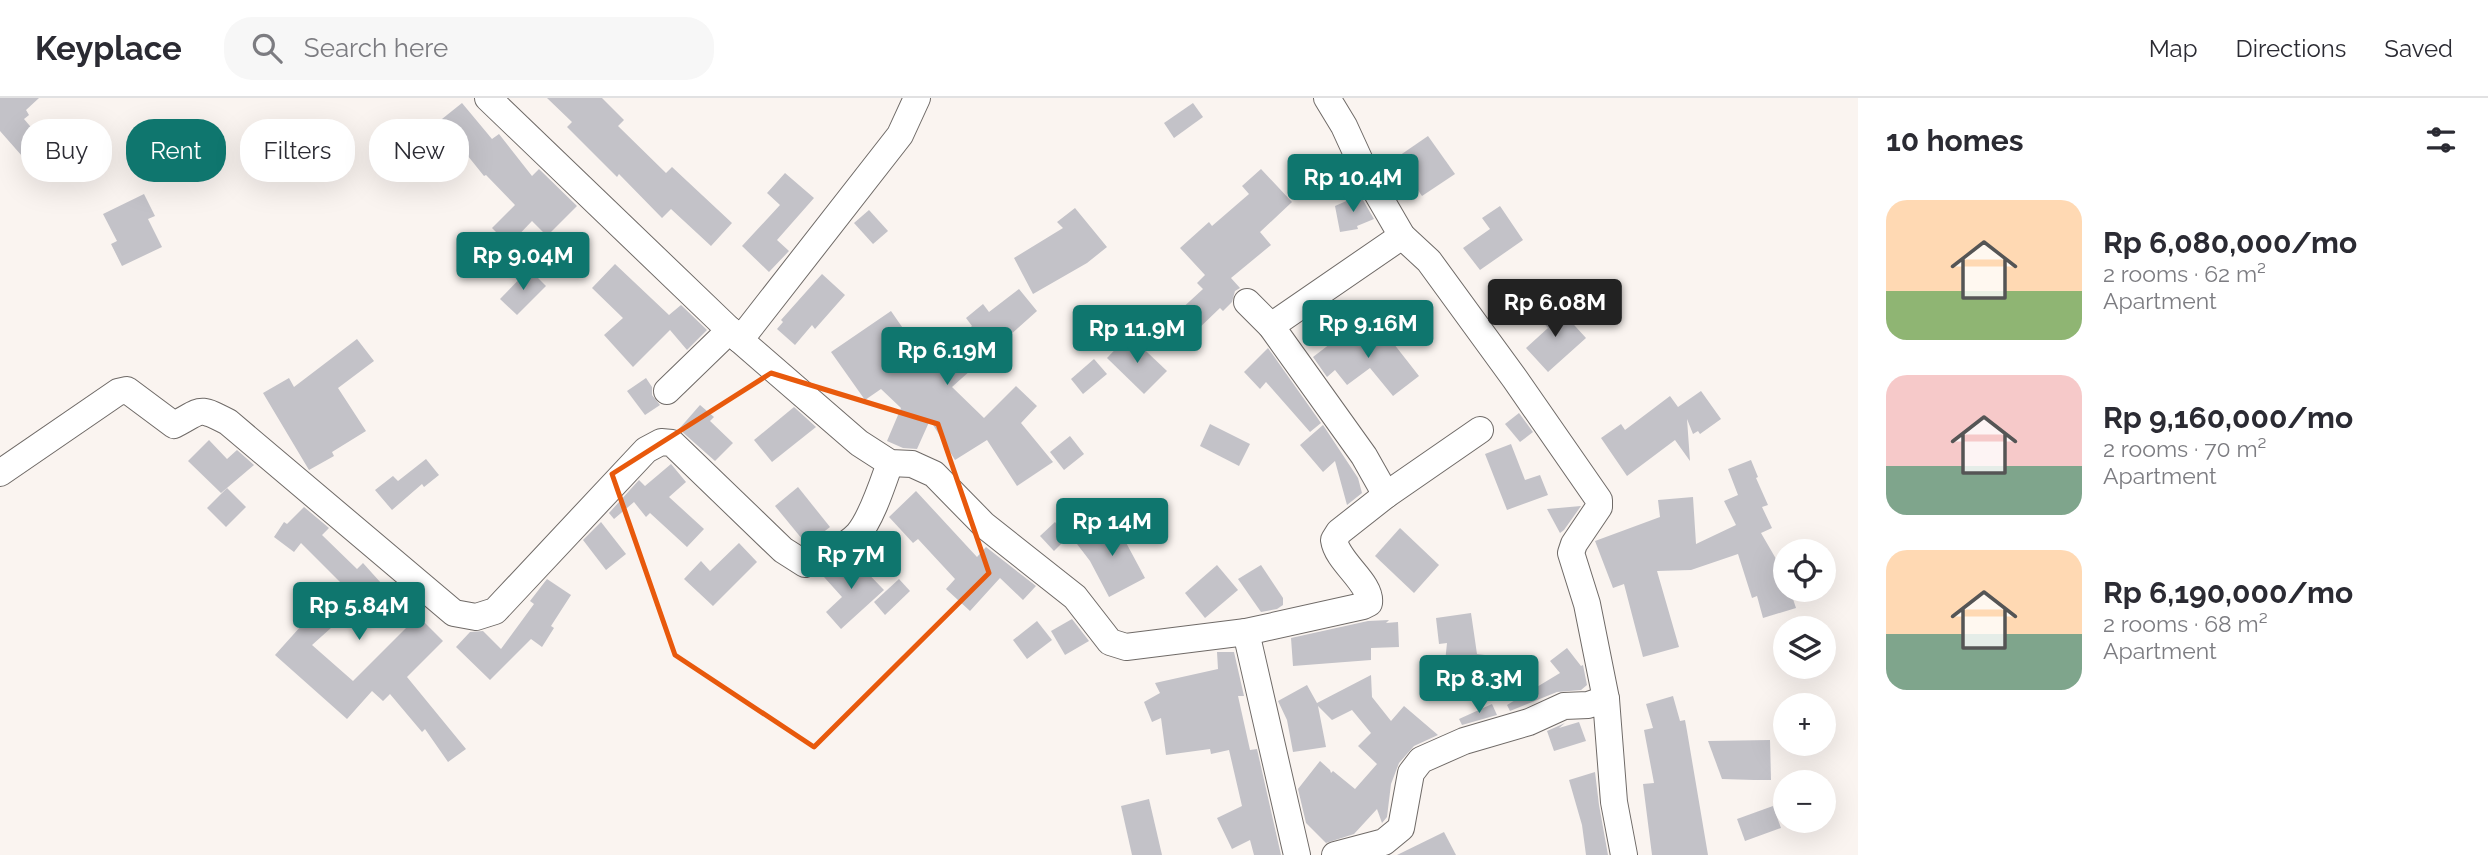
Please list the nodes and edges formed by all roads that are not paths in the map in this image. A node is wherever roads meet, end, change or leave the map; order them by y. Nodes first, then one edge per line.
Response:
1 (488, 98) edge
2 (917, 98) edge
3 (1327, 98) edge
4 (1402, 236) junction
5 (1247, 302) dead end
6 (1271, 326) junction
7 (735, 335) junction
8 (667, 391) dead end
9 (1480, 430) dead end
10 (890, 463) junction
11 (0, 473) edge
12 (1386, 495) junction
13 (1246, 632) junction
14 (1606, 699) junction
15 (1297, 855) edge
16 (1335, 855) edge
17 (1624, 855) edge

1 - 7 street
2 - 7 street
3 - 4 street
4 - 6 street
4 - 14 street
5 - 6 street
6 - 12 street
7 - 8 street
7 - 10 street
9 - 12 street
10 - 11 street
10 - 13 street
12 - 13 street
13 - 15 street
14 - 16 street
14 - 17 street

